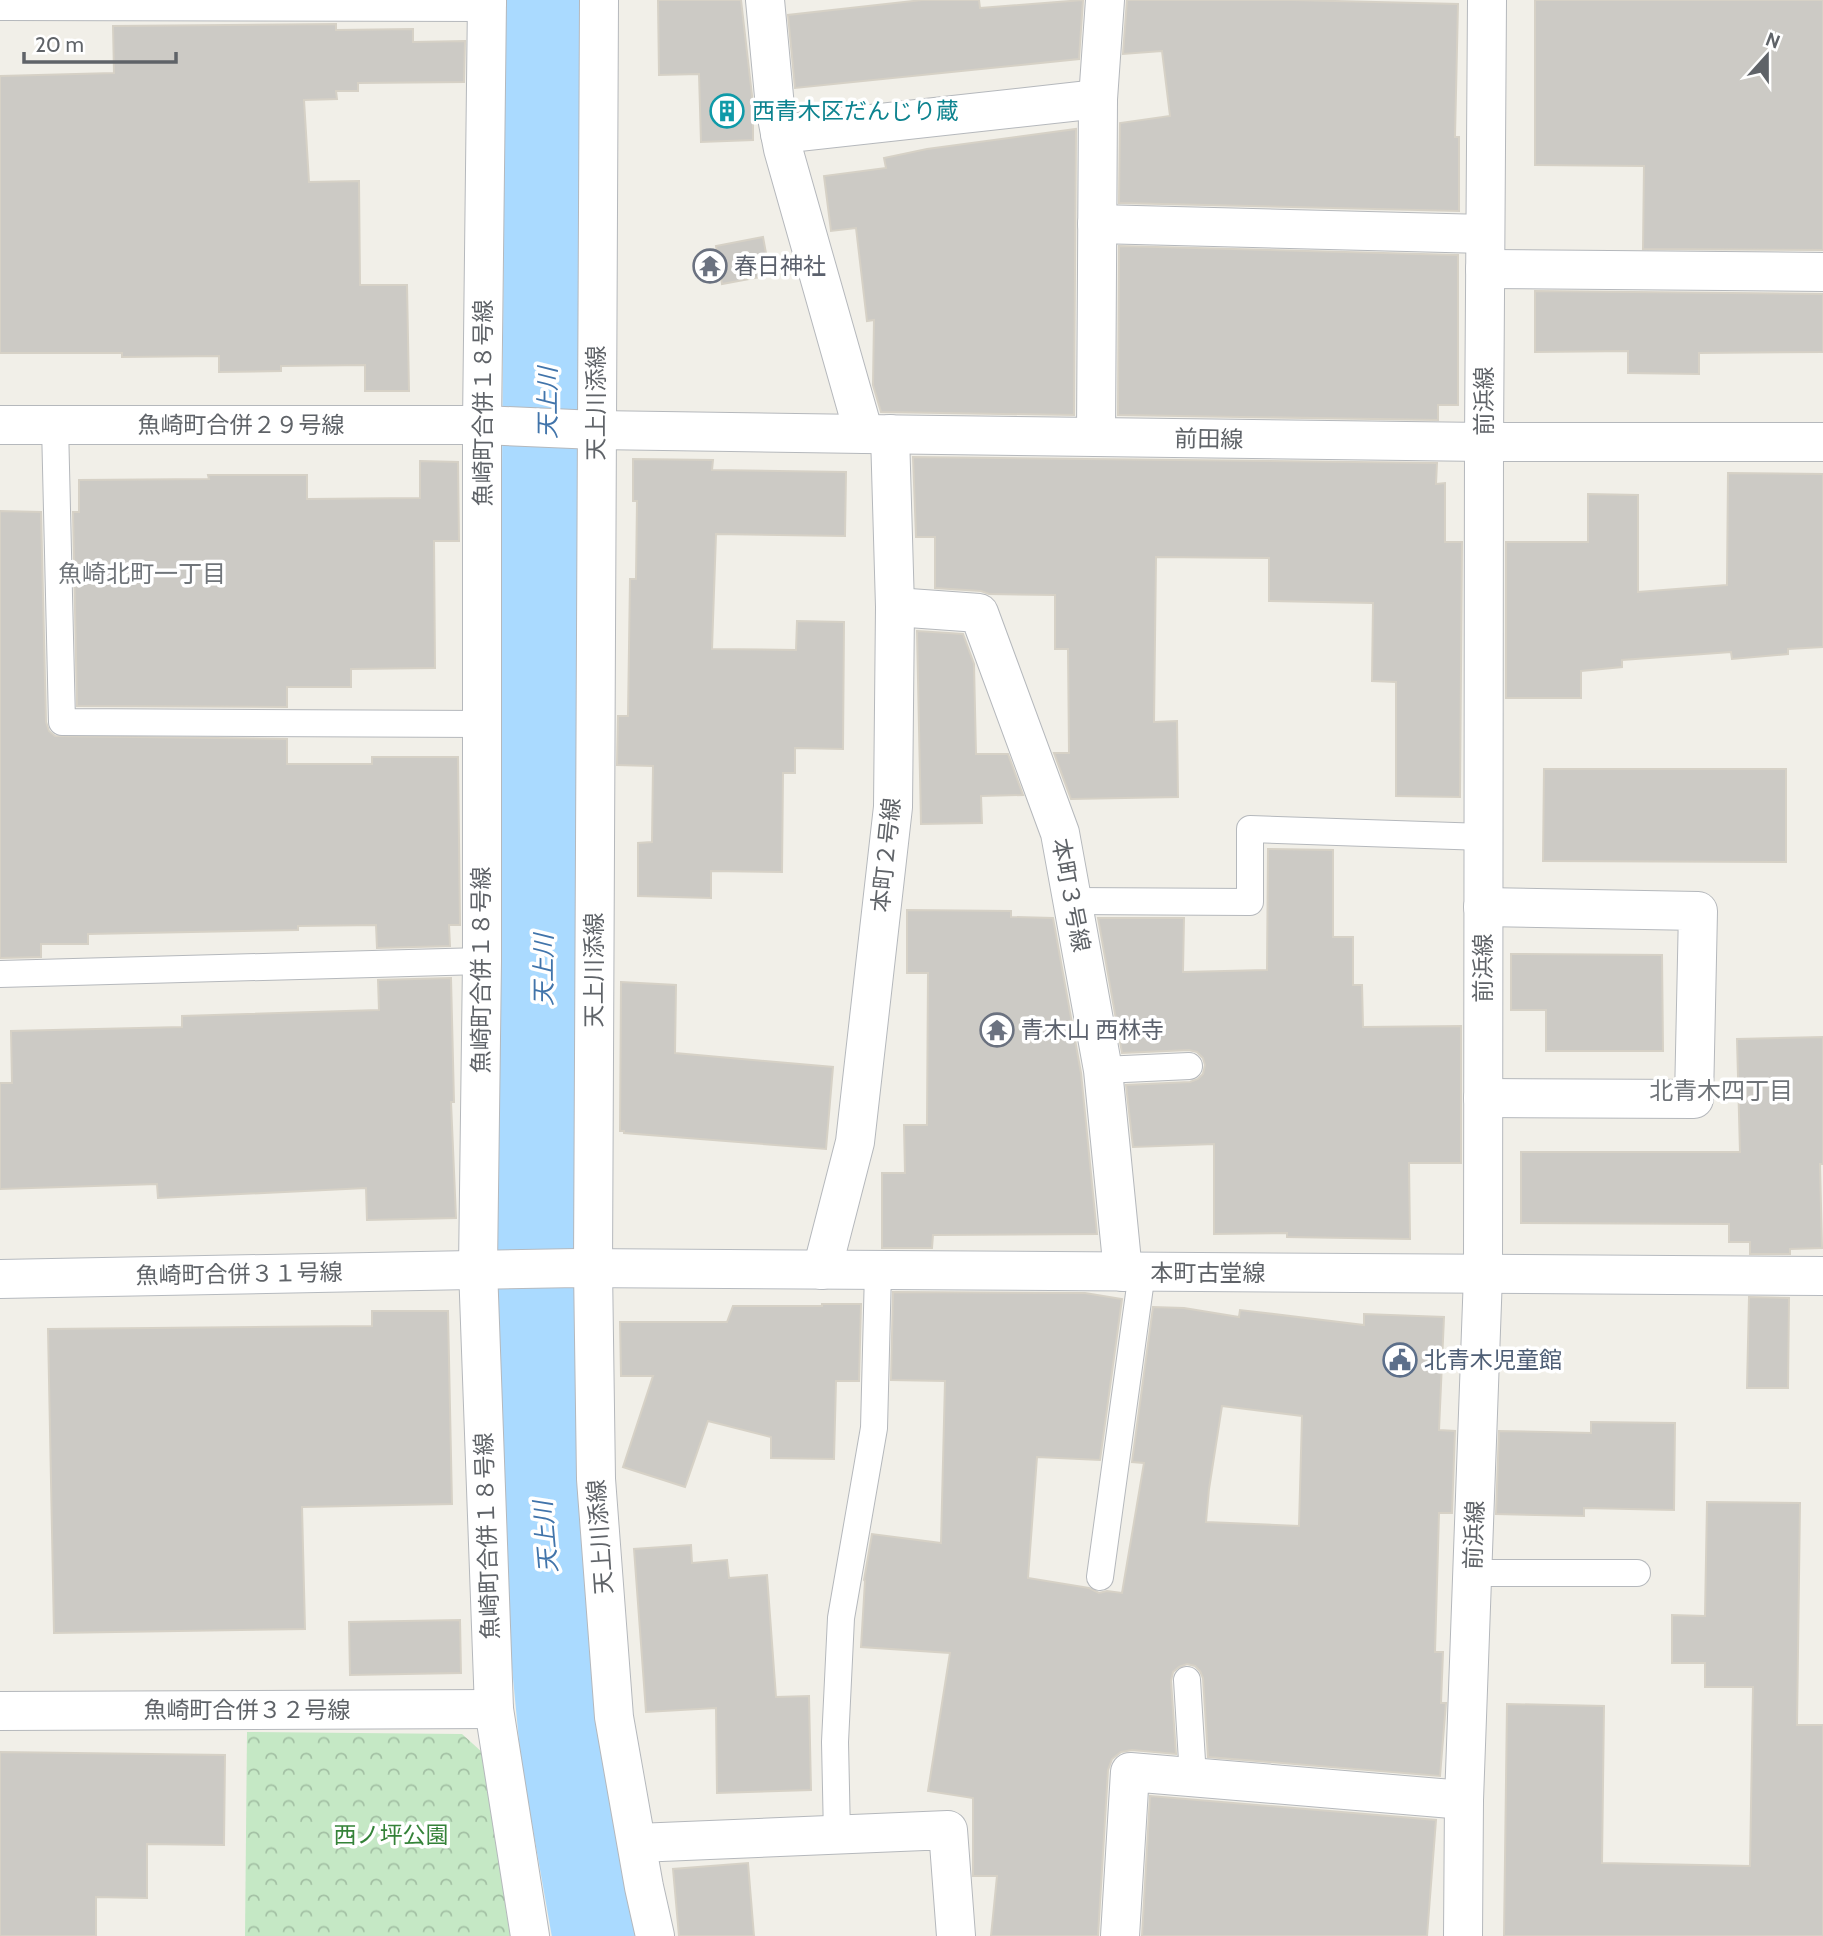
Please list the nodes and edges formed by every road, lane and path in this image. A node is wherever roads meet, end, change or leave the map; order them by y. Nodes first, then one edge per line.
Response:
1 (599, 0) edge
2 (765, 0) edge
3 (1105, 0) edge
4 (1488, 0) edge
5 (0, 1) edge
6 (487, 1) edge
7 (1098, 99) junction
8 (780, 134) junction
9 (1097, 224) junction
10 (1485, 251) junction
11 (1823, 272) edge
12 (0, 425) edge
13 (55, 425) junction
14 (482, 425) junction
15 (596, 430) junction
16 (877, 434) junction
17 (1096, 437) junction
18 (1484, 442) junction
19 (1823, 442) edge
20 (895, 607) junction
21 (482, 724) junction
22 (1484, 837) junction
23 (1072, 901) junction
24 (1483, 907) junction
25 (482, 961) junction
26 (0, 974) edge
27 (1189, 1066) dead end
28 (1103, 1070) junction
29 (1483, 1098) junction
30 (486, 1268) junction
31 (585, 1268) junction
32 (822, 1270) junction
33 (878, 1271) junction
34 (1132, 1272) junction
35 (1483, 1275) junction
36 (1823, 1276) edge
37 (0, 1279) edge
38 (1473, 1573) junction
39 (1637, 1573) dead end
40 (1100, 1577) dead end
41 (1187, 1680) dead end
42 (495, 1709) junction
43 (0, 1711) edge
44 (1193, 1777) junction
45 (1464, 1800) junction
46 (837, 1835) junction
47 (637, 1843) junction
48 (530, 1936) edge
49 (655, 1936) edge
50 (956, 1936) edge
51 (1120, 1936) edge
52 (1463, 1936) edge

1 - 15 street, 天上川添線
2 - 8 street, 本町２号線
3 - 7 street
4 - 10 street, 前浜線
5 - 6 street
6 - 14 street, 魚崎町合併１８号線
7 - 8 street
7 - 9 street
8 - 16 street, 本町２号線
9 - 10 street
9 - 17 street
10 - 11 street
10 - 18 street, 前浜線
12 - 13 street, 魚崎町合併２９号線
13 - 14 street, 魚崎町合併２９号線
13 - 21 lane
14 - 15 street, 魚崎町合併２９号線
14 - 21 street, 魚崎町合併１８号線
15 - 16 street, 前田線
15 - 31 street, 天上川添線
16 - 17 street, 前田線
16 - 20 street, 本町２号線
17 - 18 street, 前田線
18 - 19 street, 前田線
18 - 22 street, 前浜線
20 - 23 street, 本町３号線
20 - 32 street, 本町２号線
21 - 25 street, 魚崎町合併１８号線
22 - 23 lane
22 - 24 street, 前浜線
23 - 28 street, 本町３号線
24 - 29 street, 前浜線
24 - 29 street
25 - 26 lane
25 - 30 street, 魚崎町合併１８号線
27 - 28 lane
28 - 34 street, 本町３号線
29 - 35 street, 前浜線
30 - 31 street, 魚崎町合併３１号線
30 - 37 street, 魚崎町合併３１号線
30 - 42 street, 魚崎町合併１８号線
31 - 32 street, 本町古堂線
31 - 47 street, 天上川添線
32 - 33 street, 本町古堂線
33 - 34 street, 本町古堂線
33 - 46 lane
34 - 35 street, 本町古堂線
34 - 40 lane
35 - 36 street, 本町古堂線
35 - 38 street, 前浜線
38 - 39 lane
38 - 45 street, 前浜線
41 - 44 lane
42 - 43 street, 魚崎町合併３２号線
42 - 48 street, 魚崎町合併１８号線
44 - 45 street
44 - 51 street
45 - 52 street, 前浜線
46 - 47 street
46 - 50 street
47 - 49 street, 天上川添線

